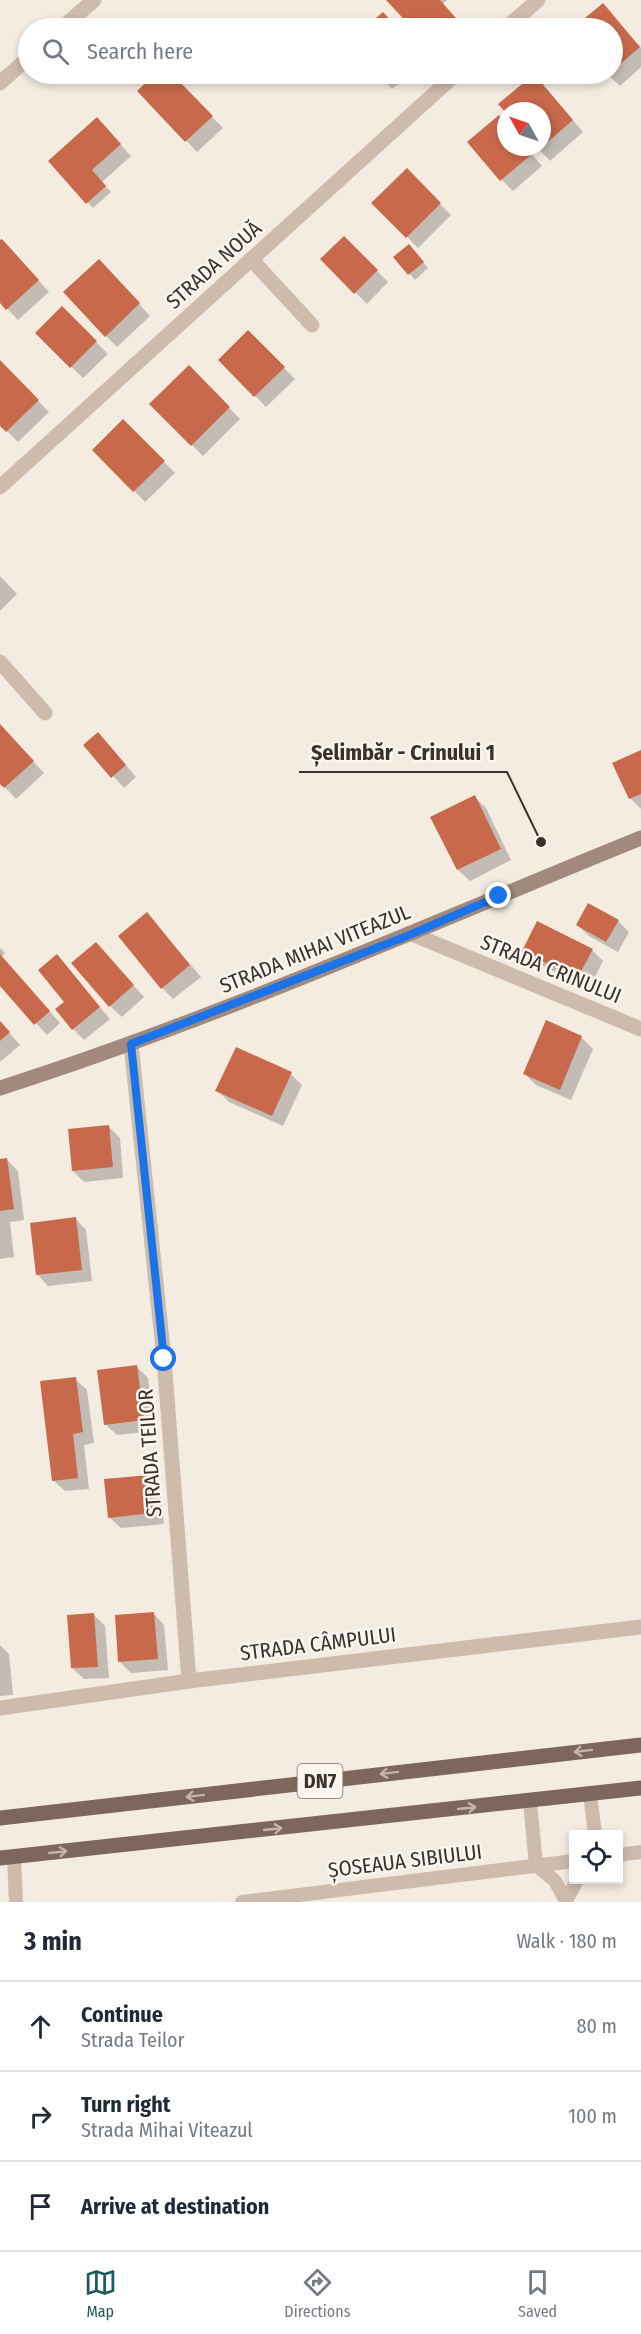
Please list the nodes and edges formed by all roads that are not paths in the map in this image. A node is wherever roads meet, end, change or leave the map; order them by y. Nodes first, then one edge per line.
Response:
1 (94, 0) edge
2 (538, 0) edge
3 (73, 18) edge
4 (517, 18) edge
5 (18, 67) edge
6 (0, 84) edge
7 (445, 84) edge
8 (251, 259) junction
9 (312, 325) dead end
10 (0, 488) edge
11 (0, 662) edge
12 (45, 713) dead end
13 (641, 838) edge
14 (412, 934) junction
15 (641, 1029) edge
16 (131, 1044) junction
17 (0, 1088) edge
18 (641, 1627) edge
19 (189, 1681) junction
20 (0, 1708) edge
21 (641, 1745) edge
22 (641, 1788) edge
23 (590, 1794) junction
24 (530, 1802) junction
25 (0, 1818) edge
26 (594, 1830) edge
27 (641, 1852) edge
28 (623, 1855) edge
29 (7, 1857) edge
30 (569, 1862) edge
31 (536, 1866) junction
32 (575, 1884) edge
33 (16, 1902) edge
34 (242, 1902) edge

1 - 3 street
2 - 4 street
5 - 6 street
7 - 8 street, STRADA NOUĂ
8 - 9 street
8 - 10 street, STRADA NOUĂ
11 - 12 street
13 - 14 main road, STRADA MIHAI VITEAZUL
14 - 15 street, STRADA CRINULUI
14 - 16 main road, STRADA MIHAI VITEAZUL
16 - 17 main road, STRADA MIHAI VITEAZUL
16 - 19 street, STRADA TEILOR
18 - 19 street, STRADA CÂMPULUI
19 - 20 street, STRADA CÂMPULUI
21 -> 25 main road, DN7
22 - 23 main road, DN7
23 - 24 main road, DN7
23 - 26 lane
29 -> 24 main road, DN7
24 - 31 lane
27 - 28 lane
29 - 33 lane
30 - 31 lane, ȘOSEAUA SIBIULUI
31 - 32 lane
31 - 34 lane, ȘOSEAUA SIBIULUI

